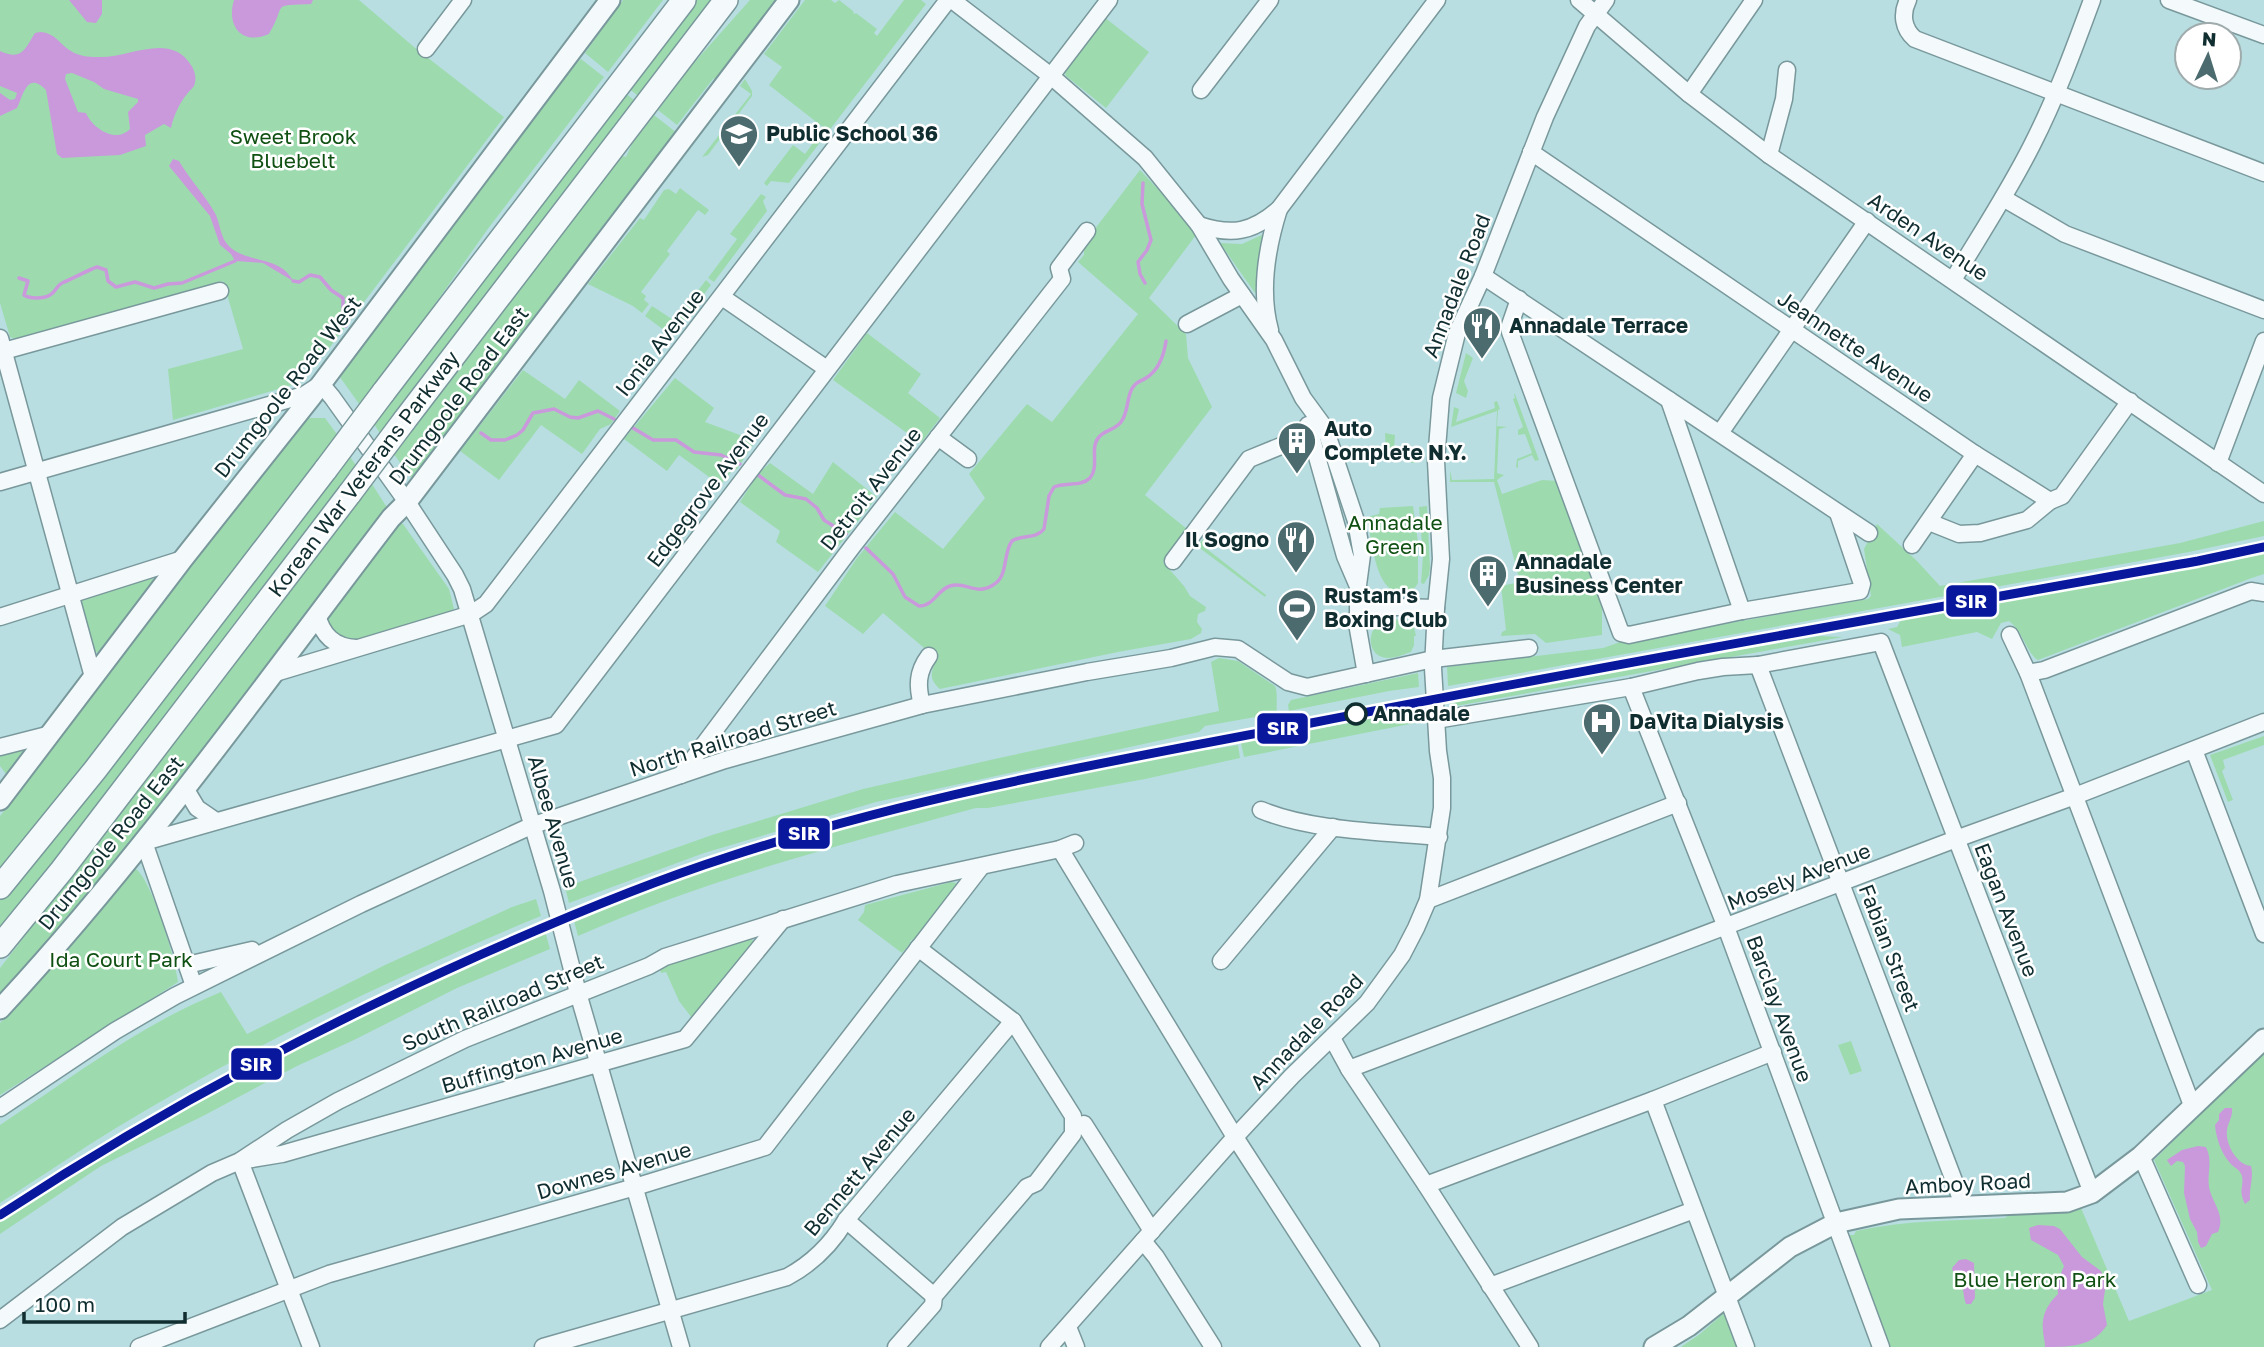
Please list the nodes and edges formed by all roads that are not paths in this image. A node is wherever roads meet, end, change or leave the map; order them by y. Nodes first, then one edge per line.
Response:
1 (463, 0) edge
2 (610, 0) edge
3 (684, 0) edge
4 (726, 0) edge
5 (743, 0) edge
6 (789, 0) edge
7 (950, 0) edge
8 (1109, 0) edge
9 (1270, 0) edge
10 (1437, 0) edge
11 (1579, 0) edge
12 (1606, 0) edge
13 (1754, 0) edge
14 (1908, 0) edge
15 (2092, 0) edge
16 (2169, 0) edge
17 (1596, 14) junction
18 (2264, 35) edge
19 (426, 49) dead end
20 (1787, 70) dead end
21 (1051, 76) junction
22 (1201, 90) dead end
23 (654, 94) junction
24 (1689, 94) junction
25 (2056, 94) junction
26 (1531, 152) junction
27 (1769, 155) junction
28 (2264, 173) edge
29 (2004, 198) junction
30 (1279, 208) junction
31 (1867, 221) junction
32 (1199, 225) junction
33 (1087, 231) dead end
34 (1483, 276) junction
35 (1953, 280) junction
36 (220, 291) dead end
37 (1242, 295) junction
38 (722, 297) junction
39 (1519, 299) junction
40 (2264, 310) edge
41 (1187, 324) dead end
42 (1793, 330) junction
43 (1274, 340) junction
44 (2264, 341) edge
45 (1, 347) edge
46 (827, 369) junction
47 (321, 384) junction
48 (1669, 400) junction
49 (2130, 401) junction
50 (1317, 430) junction
51 (1720, 433) junction
52 (938, 437) junction
53 (1975, 454) junction
54 (968, 459) dead end
55 (2218, 463) junction
56 (36, 472) junction
57 (0, 482) edge
58 (2264, 494) edge
59 (2050, 501) junction
60 (407, 502) junction
61 (1838, 513) junction
62 (1929, 522) junction
63 (1869, 533) dead end
64 (1912, 545) dead end
65 (183, 559) junction
66 (1173, 561) dead end
67 (2264, 593) edge
68 (69, 594) junction
69 (1359, 606) junction
70 (1436, 608) junction
71 (1742, 611) junction
72 (317, 614) junction
73 (471, 614) junction
74 (0, 617) edge
75 (2010, 635) dead end
76 (359, 648) junction
77 (1529, 648) dead end
78 (929, 656) dead end
79 (1433, 663) junction
80 (1758, 665) junction
81 (2028, 673) junction
82 (271, 674) junction
83 (1366, 674) junction
84 (93, 677) junction
85 (1631, 687) junction
86 (922, 705) junction
87 (1436, 719) junction
88 (2264, 722) edge
89 (51, 734) junction
90 (507, 739) junction
91 (0, 747) edge
92 (2194, 750) junction
93 (681, 775) junction
94 (3, 787) edge
95 (186, 788) junction
96 (2075, 796) junction
97 (1678, 803) junction
98 (1261, 810) dead end
99 (216, 821) junction
100 (531, 826) junction
101 (1333, 827) junction
102 (1439, 837) junction
103 (1956, 839) junction
104 (144, 842) junction
105 (981, 867) junction
106 (1843, 883) junction
107 (0, 887) edge
108 (1428, 900) junction
109 (783, 919) junction
110 (1726, 927) junction
111 (2264, 934) edge
112 (276, 944) junction
113 (0, 946) edge
114 (918, 948) junction
115 (1221, 961) dead end
116 (187, 965) junction
117 (194, 986) junction
118 (579, 993) junction
119 (0, 1009) edge
120 (1013, 1021) junction
121 (1332, 1038) junction
122 (2264, 1039) edge
123 (1773, 1052) junction
124 (599, 1063) junction
125 (1349, 1069) junction
126 (1653, 1100) junction
127 (0, 1108) edge
128 (2193, 1108) junction
129 (1079, 1120) junction
130 (1235, 1137) junction
131 (2141, 1156) junction
132 (240, 1161) junction
133 (1426, 1185) junction
134 (635, 1187) junction
135 (2092, 1193) junction
136 (1964, 1207) junction
137 (1694, 1210) junction
138 (846, 1220) junction
139 (1836, 1223) junction
140 (1148, 1236) junction
141 (2198, 1285) dead end
142 (1490, 1286) junction
143 (289, 1289) junction
144 (934, 1296) junction
145 (1727, 1297) junction
146 (670, 1310) junction
147 (0, 1320) edge
148 (1068, 1327) junction
149 (139, 1347) edge
150 (312, 1347) edge
151 (543, 1347) edge
152 (681, 1347) edge
153 (896, 1347) edge
154 (1049, 1347) edge
155 (1076, 1347) edge
156 (1213, 1347) edge
157 (1371, 1347) edge
158 (1530, 1347) edge
159 (1654, 1347) edge
160 (1746, 1347) edge
161 (1881, 1347) edge

1 - 19 street
2 - 47 main road, Drumgoole Road West
3 - 107 highway, Korean War Veterans Parkway, bridge
4 - 23 highway, Korean War Veterans Parkway
5 - 23 highway
6 - 60 main road, Drumgoole Road East
7 - 21 street
7 - 38 street, Ionia Avenue
8 - 21 street, Edgegrove Avenue
9 - 22 street
10 - 30 street
11 - 17 street, Arden Avenue
12 - 17 street, Annadale Road
13 - 24 street
14 - 25 street
15 - 25 street
16 - 18 street
17 - 24 street, Arden Avenue
17 - 26 street, Annadale Road
20 - 27 street
21 - 32 street
21 - 46 street, Edgegrove Avenue
23 - 113 highway, Korean War Veterans Parkway, bridge
24 - 27 street, Arden Avenue
25 - 28 street
25 - 29 street
26 - 34 street, Annadale Road
26 - 42 street, Jeannette Avenue
27 - 31 street, Arden Avenue
29 - 35 street
29 - 40 street
30 - 32 street
30 - 43 street
31 - 35 street, Arden Avenue
31 - 42 street
32 - 37 street
33 - 52 street, Detroit Avenue
34 - 39 street
34 - 70 street, Annadale Road
35 - 49 street, Arden Avenue
36 - 45 street
37 - 41 street
37 - 43 street
38 - 46 street
38 - 73 street, Ionia Avenue
39 - 48 street
39 - 71 street
42 - 51 street
42 - 53 street, Jeannette Avenue
43 - 50 street
44 - 55 street
45 - 56 street
46 - 90 street, Edgegrove Avenue
47 - 56 street
47 - 60 street, Albee Avenue
47 - 65 main road, Drumgoole Road West
48 - 51 street
48 - 71 street
49 - 55 street, Arden Avenue
49 - 59 street
50 - 66 street
50 - 69 street
51 - 61 street
52 - 54 street
52 - 93 street, Detroit Avenue
53 - 59 street, Jeannette Avenue
53 - 62 street
55 - 58 street, Arden Avenue
56 - 57 street
56 - 68 street
59 - 62 street
60 - 72 main road, Drumgoole Road East
60 - 73 street, Albee Avenue
61 - 63 street
61 - 71 street
62 - 64 street
65 - 68 street
65 - 84 main road, Drumgoole Road West
67 - 81 street
68 - 74 street
68 - 84 street
69 - 70 street
69 - 83 street
70 - 79 street, Annadale Road
72 - 76 street
72 - 82 main road, Drumgoole Road East
73 - 76 street, Ionia Avenue
73 - 90 street, Albee Avenue
75 - 81 street
76 - 82 street, Ionia Avenue
77 - 79 street
78 - 86 street
79 - 83 street
79 - 87 street, Annadale Road
80 - 85 street
80 - 103 street, Eagan Avenue
80 - 106 street, Fabian Street
81 - 96 street
82 - 95 main road, Drumgoole Road East
83 - 86 street, North Railroad Street
84 - 89 main road, Drumgoole Road West
85 - 87 street
85 - 97 street, Barclay Avenue
86 - 93 street, North Railroad Street
87 - 102 street, Annadale Road
88 - 92 street, Mosely Avenue
89 - 91 street
89 - 94 main road, Drumgoole Road West
90 - 99 street, Edgegrove Avenue
90 - 100 street, Albee Avenue
92 - 96 street, Mosely Avenue
92 - 111 street
93 - 100 street, North Railroad Street
95 - 99 street
95 - 104 main road, Drumgoole Road East
96 - 103 street, Mosely Avenue
96 - 128 street
97 - 108 street
97 - 110 street, Barclay Avenue
98 - 101 street
99 - 104 street, Edgegrove Avenue
100 - 112 street, North Railroad Street
100 - 118 street, Albee Avenue
101 - 102 street
101 - 115 street
102 - 108 street, Annadale Road
103 - 106 street, Mosely Avenue
103 - 135 street, Eagan Avenue
104 - 116 street
104 - 119 main road, Drumgoole Road East
105 - 109 street, South Railroad Street
105 - 114 street, Downes Avenue
105 - 130 street, South Railroad Street
106 - 110 street, Mosely Avenue
106 - 136 street, Fabian Street
108 - 121 street, Annadale Road
109 - 118 street, South Railroad Street
109 - 124 street, Buffington Avenue
110 - 123 street, Barclay Avenue
110 - 125 street, Mosely Avenue
112 - 116 street, North Railroad Street
112 - 117 street, North Railroad Street
114 - 120 street
114 - 134 street, Downes Avenue
116 - 117 street
117 - 127 street, North Railroad Street
118 - 124 street, Albee Avenue
118 - 132 street, South Railroad Street
120 - 129 street
120 - 138 street, Bennett Avenue
121 - 125 street
121 - 130 street, Annadale Road
122 - 128 main road, Amboy Road
123 - 126 street
123 - 139 street, Barclay Avenue
124 - 132 street, Buffington Avenue
124 - 134 street, Albee Avenue
125 - 133 street
126 - 133 street
126 - 137 street
128 - 131 main road, Amboy Road
129 - 140 street
129 - 144 street
130 - 140 street, Annadale Road
130 - 157 street
131 - 135 main road, Amboy Road
131 - 141 street
132 - 143 street
132 - 147 street, South Railroad Street
133 - 142 street
134 - 143 street, Downes Avenue
134 - 146 street, Albee Avenue
135 - 136 main road, Amboy Road
136 - 139 main road, Amboy Road
137 - 142 street
137 - 145 street
138 - 144 street
138 - 146 street, Bennett Avenue
139 - 145 main road, Amboy Road
139 - 161 street, Barclay Avenue
140 - 148 street, Annadale Road
140 - 156 street
142 - 158 street
143 - 149 street, Downes Avenue
143 - 150 street
144 - 153 street
145 - 159 main road, Amboy Road
145 - 160 street
146 - 151 street, Bennett Avenue
146 - 152 street, Albee Avenue
148 - 154 street, Annadale Road
148 - 155 street

